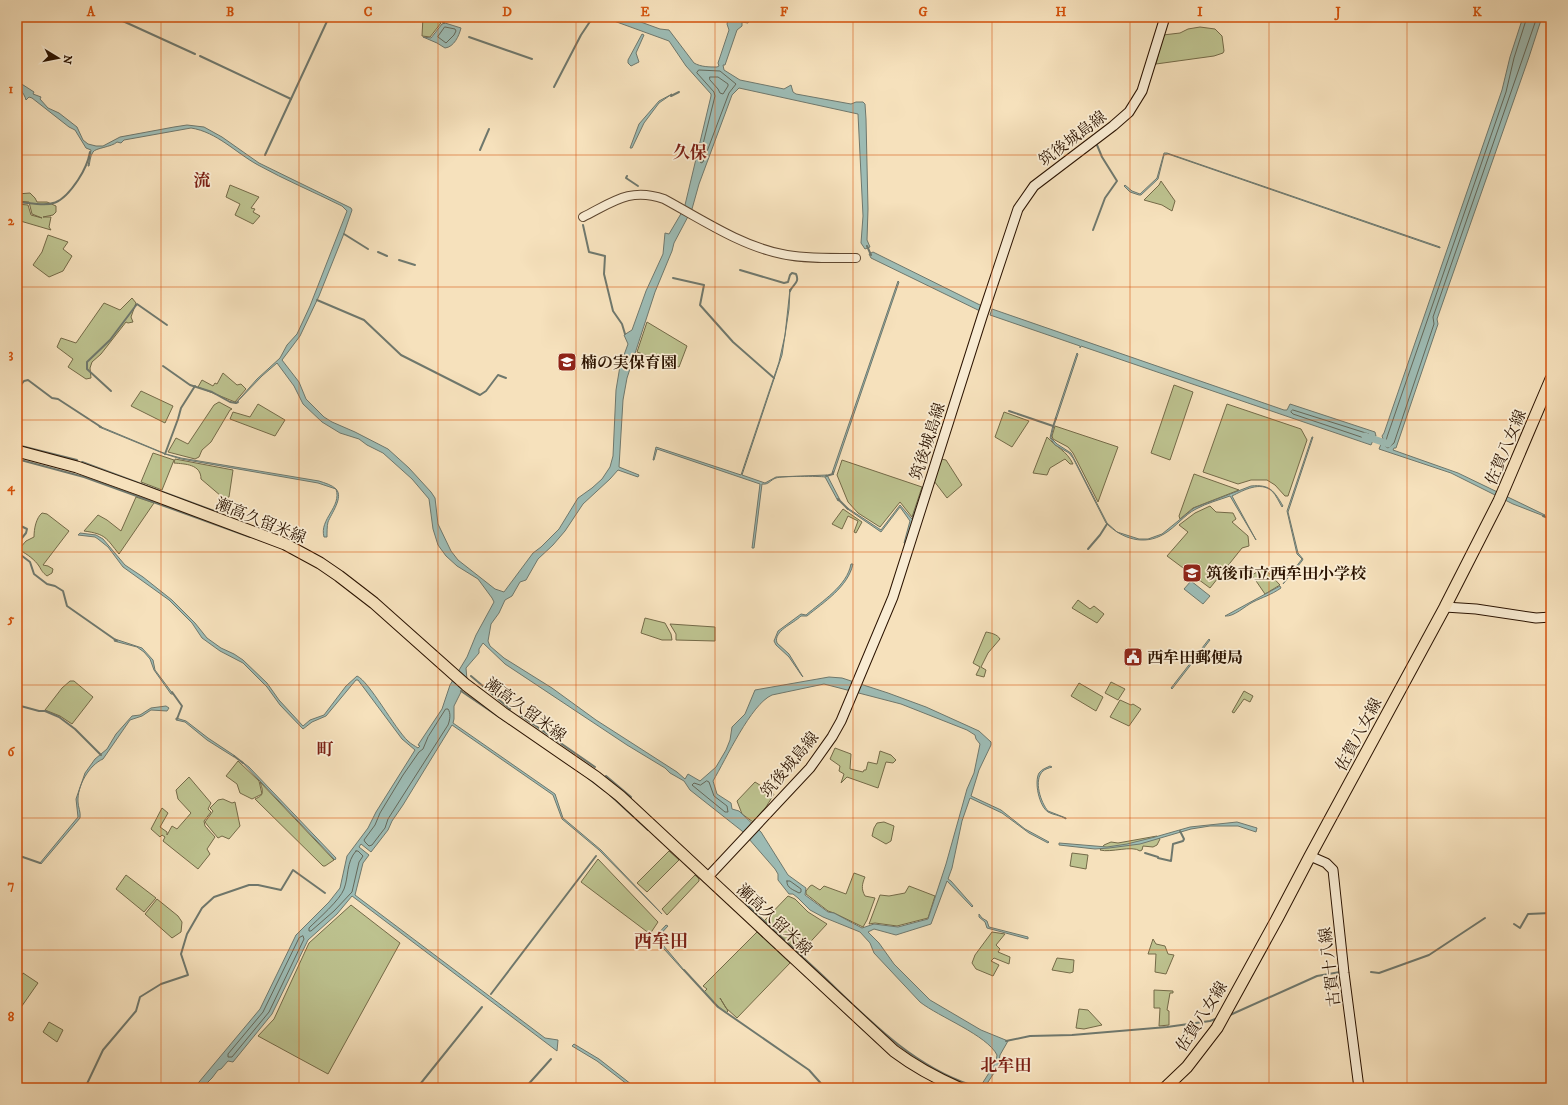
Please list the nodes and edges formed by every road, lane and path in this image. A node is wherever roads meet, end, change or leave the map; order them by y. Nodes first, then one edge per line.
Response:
1 (1165, 17) edge
2 (583, 217) dead end
3 (856, 258) dead end
4 (1551, 379) edge
5 (17, 451) edge
6 (1445, 607) junction
7 (1551, 617) edge
8 (1310, 856) junction
9 (708, 878) junction
10 (959, 1088) edge
11 (1165, 1088) edge
12 (1359, 1088) edge

1 - 9 main road, 筑後城島線
2 - 3 street
4 - 6 main road, 佐賀八女線
5 - 9 main road, 瀬高久留米線
6 - 7 main road
6 - 8 main road, 佐賀八女線
8 - 11 main road, 佐賀八女線
8 - 12 main road, 古賀十八線
9 - 10 main road, 瀬高久留米線

